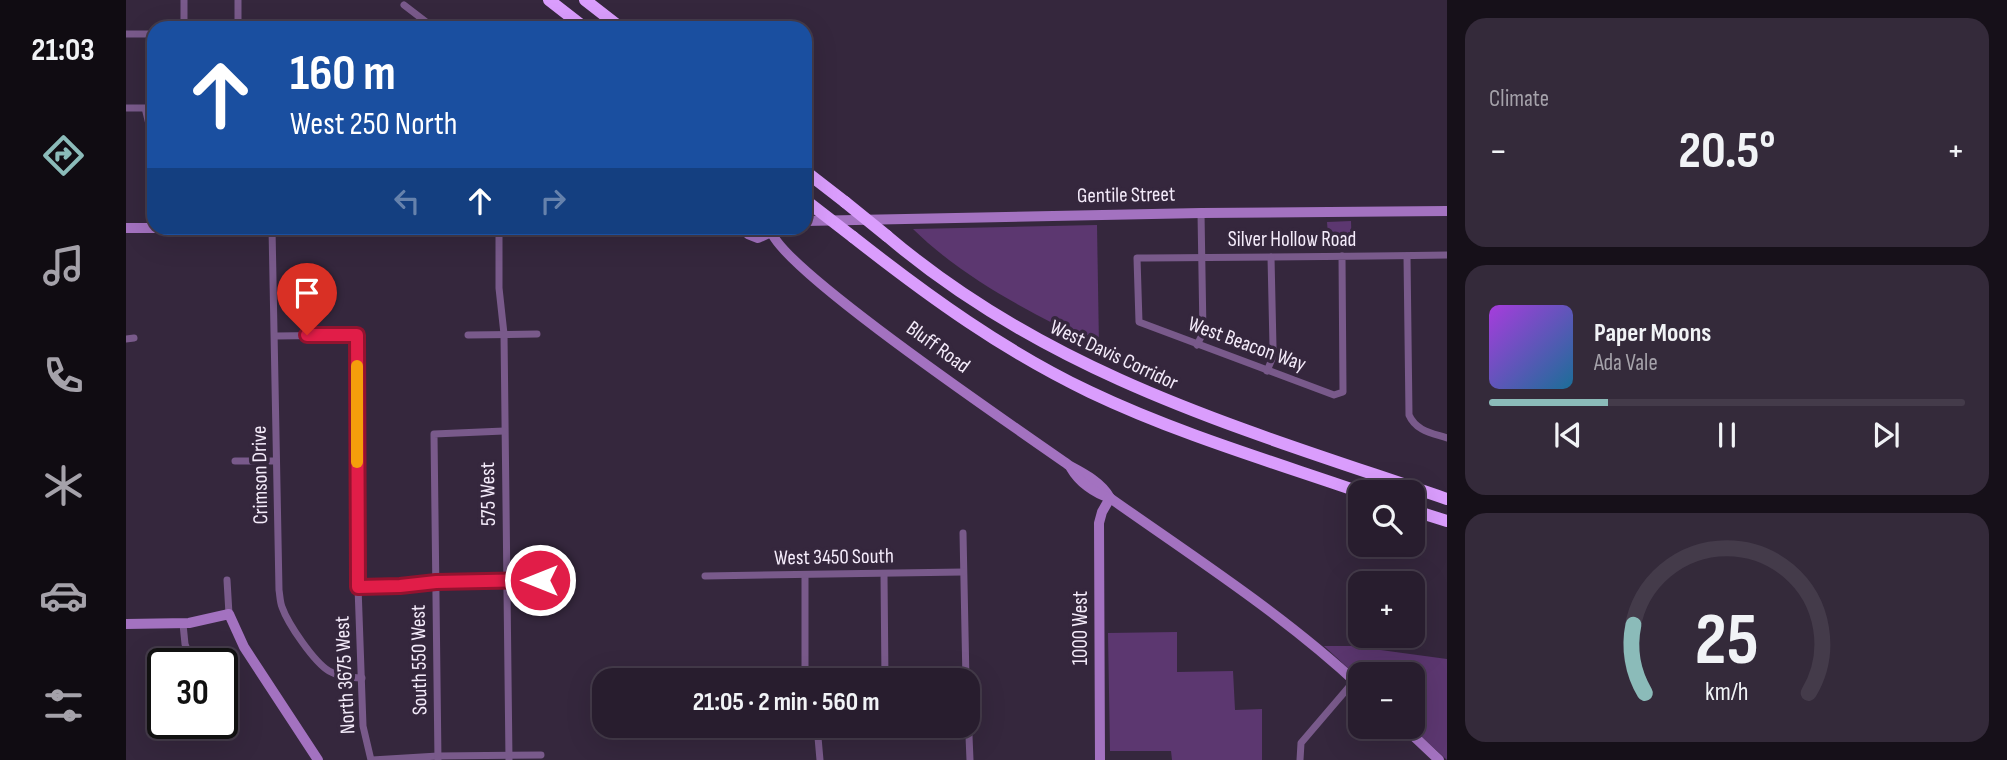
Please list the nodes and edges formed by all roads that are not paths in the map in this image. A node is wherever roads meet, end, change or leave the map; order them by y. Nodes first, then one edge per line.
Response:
1 (184, 0) edge
2 (237, 0) edge
3 (549, 0) edge
4 (585, 0) edge
5 (404, 5) dead end
6 (184, 21) edge
7 (238, 21) edge
8 (425, 21) edge
9 (576, 21) edge
10 (612, 21) edge
11 (126, 34) edge
12 (147, 34) edge
13 (126, 108) edge
14 (147, 116) edge
15 (812, 176) edge
16 (812, 205) edge
17 (1447, 211) edge
18 (1201, 213) junction
19 (812, 221) edge
20 (126, 228) edge
21 (147, 228) edge
22 (272, 235) edge
23 (499, 235) edge
24 (750, 235) edge
25 (766, 235) edge
26 (774, 235) edge
27 (758, 238) junction
28 (789, 255) junction
29 (1342, 256) junction
30 (1408, 256) junction
31 (1447, 256) edge
32 (1271, 257) junction
33 (1202, 258) junction
34 (1139, 322) joint
35 (504, 334) junction
36 (537, 334) dead end
37 (468, 335) dead end
38 (276, 336) junction
39 (1197, 345) junction
40 (1267, 371) junction
41 (504, 431) junction
42 (1447, 438) edge
43 (235, 461) dead end
44 (276, 461) junction
45 (1348, 488) edge
46 (1110, 498) junction
47 (1447, 499) edge
48 (1425, 513) edge
49 (1447, 521) edge
50 (963, 533) dead end
51 (963, 572) junction
52 (805, 575) junction
53 (884, 575) junction
54 (705, 576) dead end
55 (227, 580) dead end
56 (507, 580) junction
57 (540, 580) dead end
58 (436, 582) junction
59 (358, 587) junction
60 (229, 614) junction
61 (126, 624) edge
62 (183, 624) junction
63 (186, 648) edge
64 (805, 668) edge
65 (885, 668) edge
66 (966, 668) edge
67 (1348, 675) edge
68 (362, 678) junction
69 (1348, 693) edge
70 (818, 738) edge
71 (969, 738) edge
72 (1417, 739) edge
73 (541, 755) dead end
74 (438, 758) edge
75 (509, 758) edge
76 (318, 760) edge
77 (371, 760) edge
78 (820, 760) edge
79 (970, 760) edge
80 (1100, 760) edge
81 (1300, 760) edge
82 (1439, 760) edge

1 - 6 street
2 - 7 street
3 - 9 highway
4 - 10 highway
5 - 8 street
11 - 12 street
13 - 14 street
15 - 47 highway, West Davis Corridor, bridge
16 - 45 highway, West Davis Corridor, bridge
17 - 18 main road, Gentile Street
18 - 19 main road, Gentile Street
18 - 33 street
20 - 21 main road
22 - 38 street, Crimson Drive
23 - 35 street, 575 West
24 - 27 main road, Bluff Road
25 - 27 main road
26 - 28 main road, Bluff Road
27 - 28 main road, Bluff Road
28 - 46 main road, Bluff Road
29 - 30 street, Silver Hollow Road
29 - 32 street, Silver Hollow Road
29 - 40 street, West Beacon Way
30 - 31 street, Silver Hollow Road
30 - 42 street
32 - 33 street, Silver Hollow Road
32 - 40 street
33 - 34 street, Silver Hollow Road
33 - 39 street
34 - 39 street, West Beacon Way
35 - 36 street
35 - 37 street
35 - 41 street, 575 West
38 - 44 street, Crimson Drive
38 - 59 street, North 3675 West
39 - 40 street, West Beacon Way
41 - 56 street, 575 West
41 - 58 street, South 550 West
43 - 44 street
44 - 68 street, Crimson Drive
46 - 67 main road, Bluff Road
46 - 80 main road, 1000 West
48 - 49 highway
50 - 51 street
51 - 53 street, West 3450 South
51 - 66 street
52 - 53 street, West 3450 South
52 - 54 street, West 3450 South
52 - 64 street
53 - 65 street
55 - 60 street
56 - 57 street
56 - 58 street
56 - 75 street, 575 West
58 - 59 street
58 - 74 street, South 550 West
59 - 68 street, North 3675 West
60 - 62 main road
60 - 76 main road
61 - 62 main road
62 - 63 street
68 - 77 street, North 3675 West
69 - 81 street
70 - 78 street
71 - 79 street
72 - 82 main road
73 - 75 street
74 - 75 street
74 - 77 street

